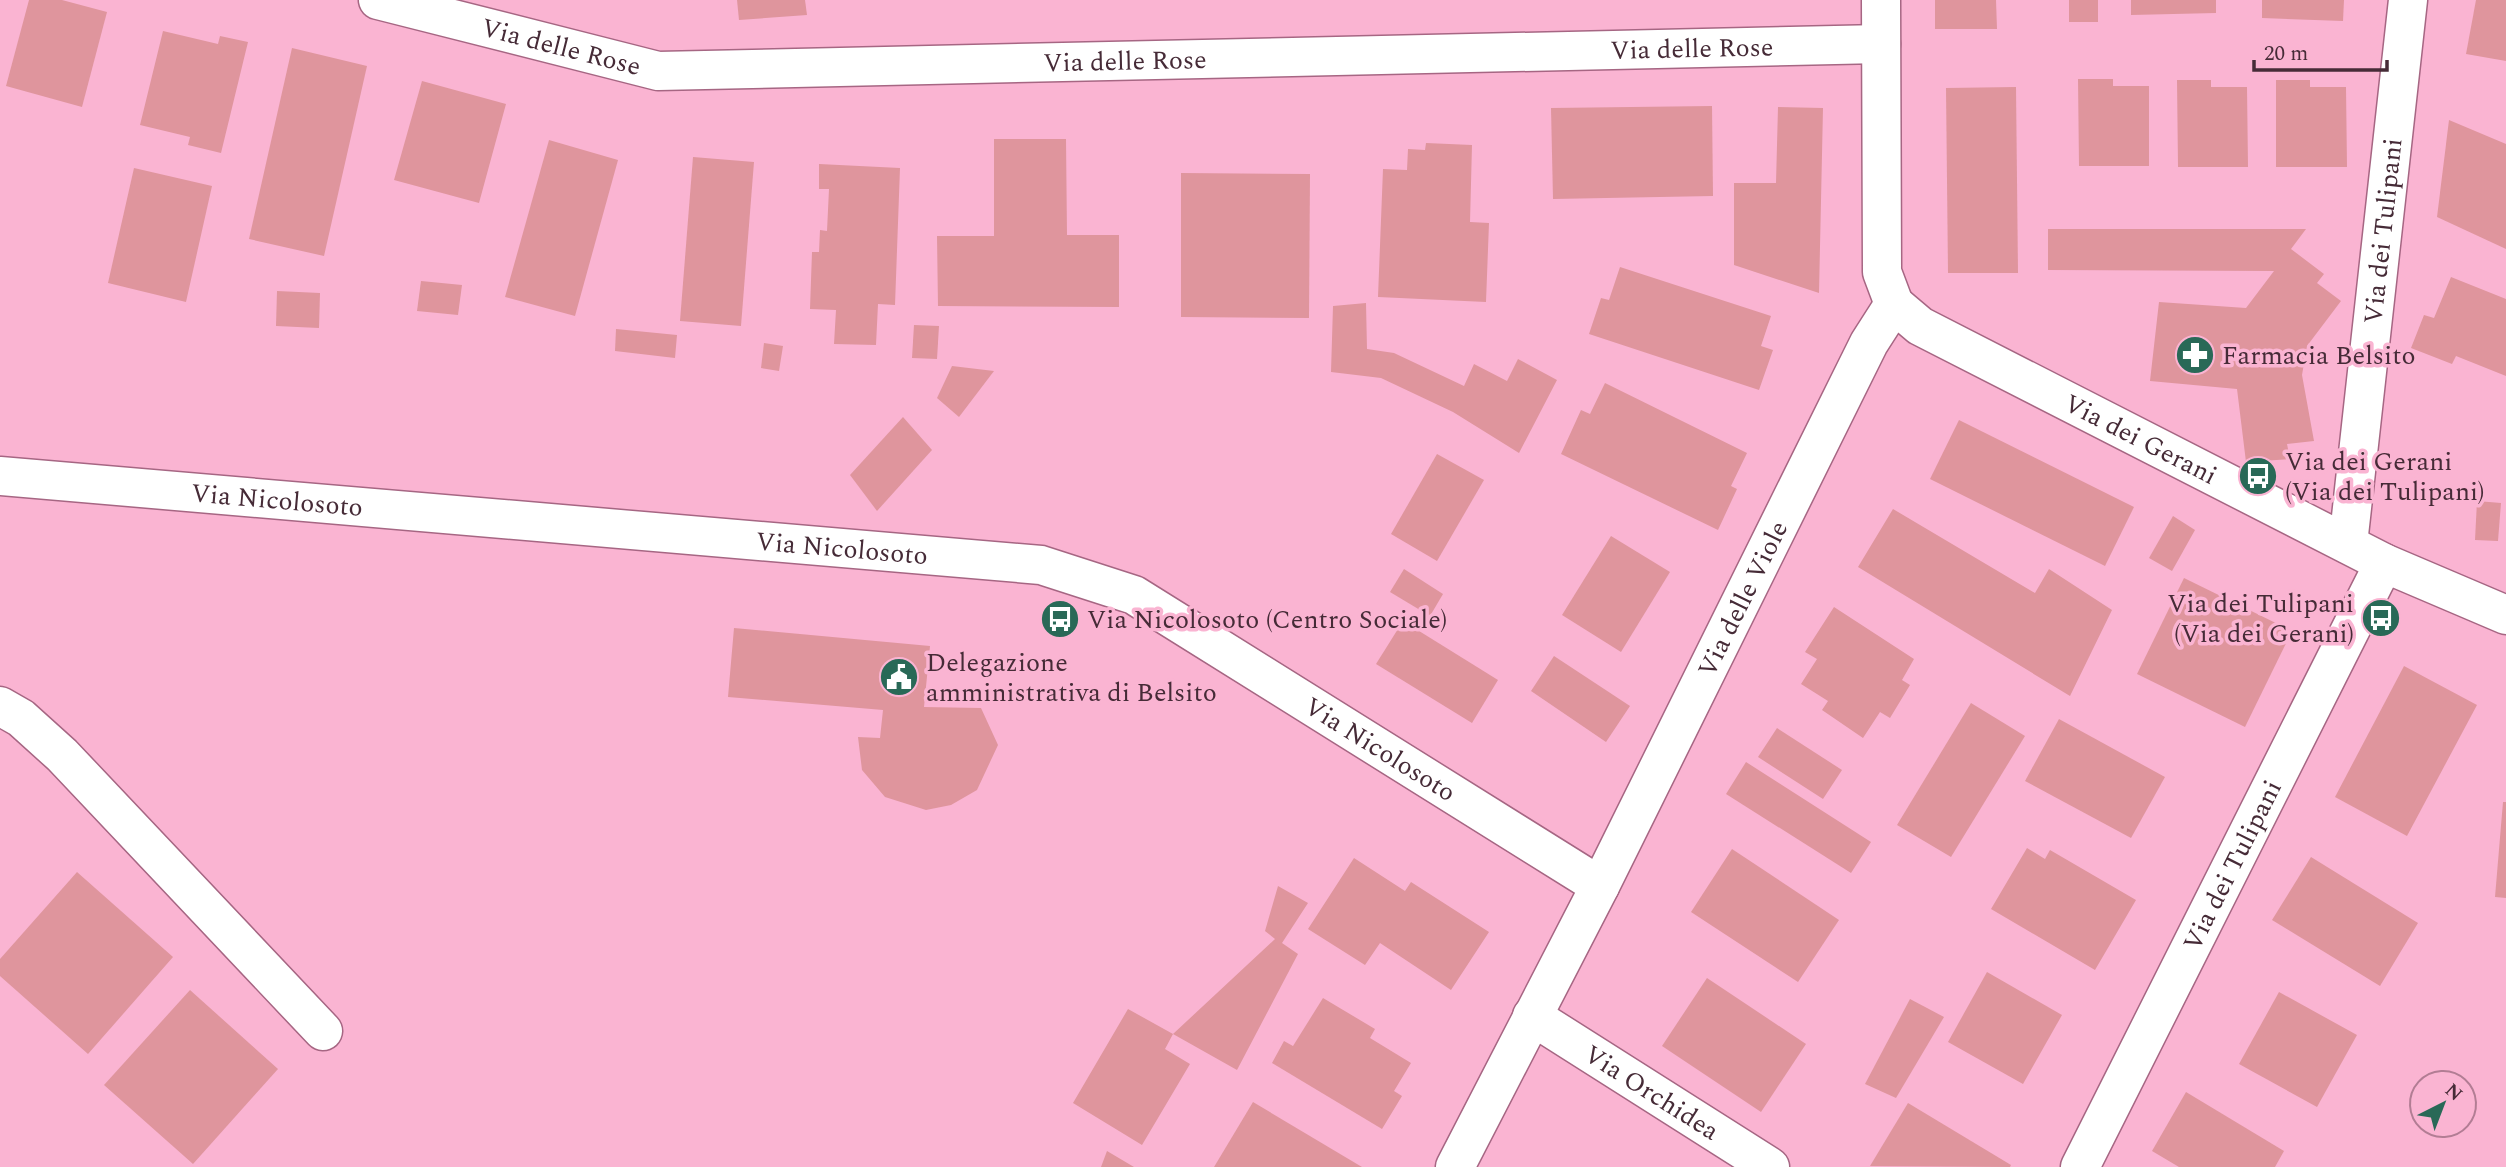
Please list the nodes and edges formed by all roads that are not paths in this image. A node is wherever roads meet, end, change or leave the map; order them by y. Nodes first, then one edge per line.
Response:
1 (378, 0) edge
2 (1881, 0) edge
3 (2407, 0) edge
4 (1881, 44) junction
5 (1894, 304) junction
6 (0, 476) edge
7 (2348, 544) junction
8 (2384, 563) junction
9 (2506, 615) edge
10 (0, 706) edge
11 (1600, 886) junction
12 (1532, 1016) junction
13 (323, 1031) dead end
14 (1455, 1167) edge
15 (1770, 1167) edge
16 (2080, 1167) edge

1 - 4 street, Via delle Rose
2 - 4 street
3 - 7 street, Via dei Tulipani
4 - 5 street
5 - 7 street, Via dei Gerani
5 - 11 street, Via delle Viole
6 - 11 street, Via Nicolosoto
7 - 8 street, Via dei Gerani
8 - 9 street, Via dei Gerani
8 - 16 street, Via dei Tulipani
10 - 13 street
11 - 12 street, Via delle Viole
12 - 14 street, Via delle Viole
12 - 15 street, Via Orchidea

